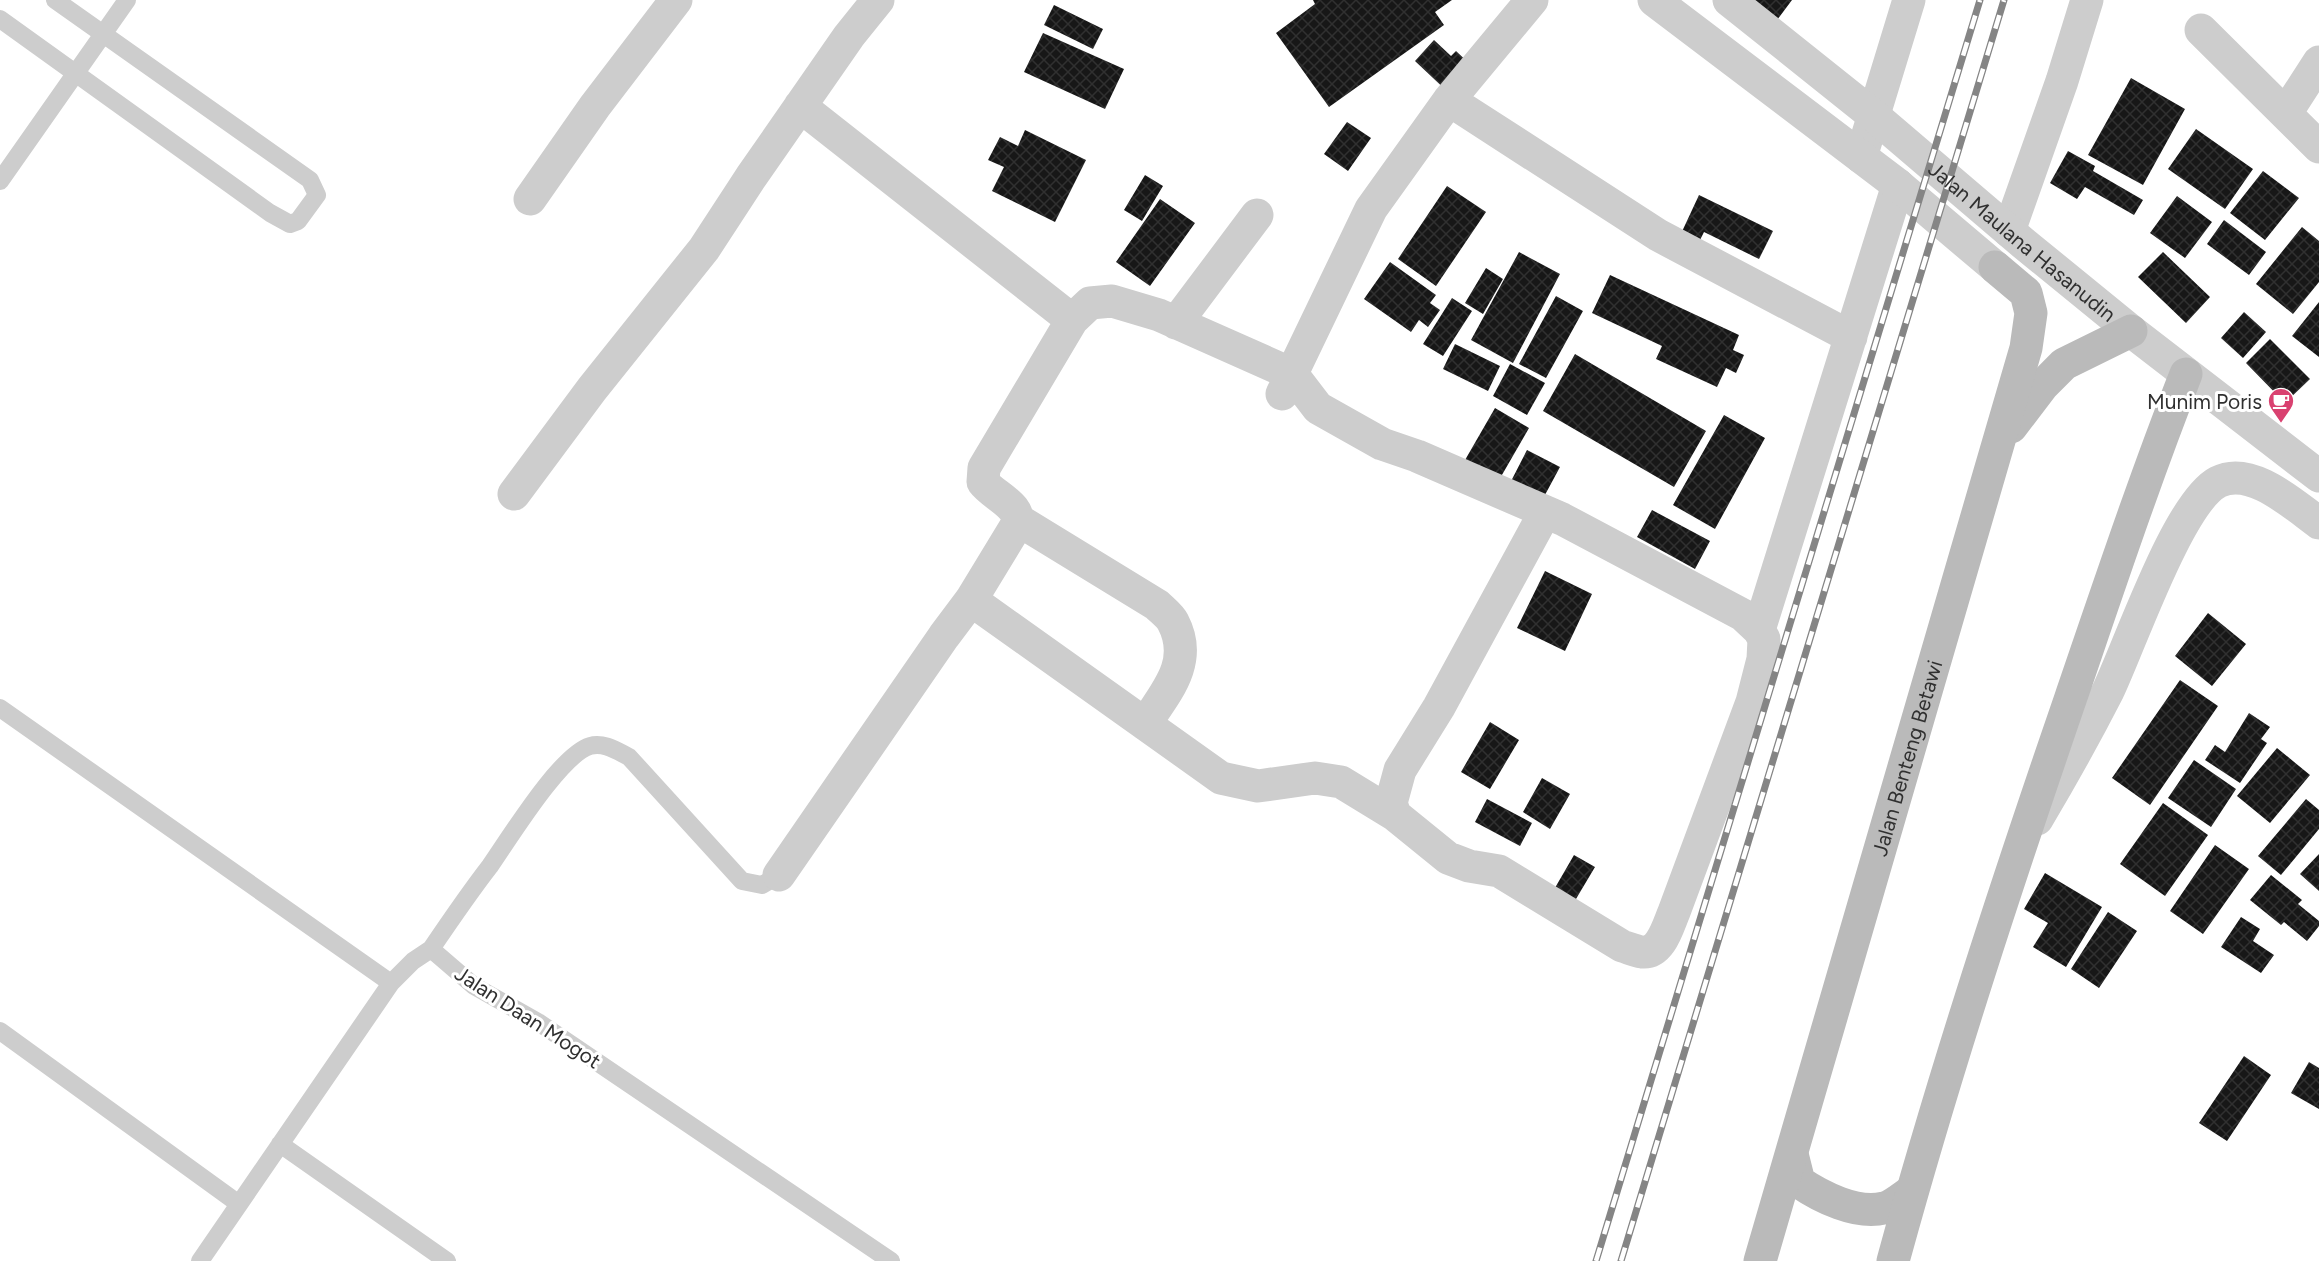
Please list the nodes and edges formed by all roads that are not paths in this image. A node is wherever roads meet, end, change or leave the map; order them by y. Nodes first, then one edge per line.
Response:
1 (55, 0) edge
2 (127, 0) edge
3 (676, 0) edge
4 (878, 0) edge
5 (1532, 0) edge
6 (1654, 0) edge
7 (1729, 0) edge
8 (1909, 0) edge
9 (2087, 0) edge
10 (0, 19) edge
11 (2201, 30) dead end
12 (103, 34) junction
13 (2319, 62) edge
14 (76, 73) junction
15 (1449, 100) junction
16 (800, 106) junction
17 (2286, 113) junction
18 (1873, 114) junction
19 (2319, 147) edge
20 (1861, 157) junction
21 (0, 181) edge
22 (1898, 185) junction
23 (530, 199) dead end
24 (1257, 214) dead end
25 (2009, 231) junction
26 (1995, 267) joint
27 (1072, 320) junction
28 (1176, 323) junction
29 (2131, 332) junction
30 (1851, 338) junction
31 (2186, 374) junction
32 (1286, 386) junction
33 (1999, 442) junction
34 (2319, 476) edge
35 (514, 494) dead end
36 (1545, 512) junction
37 (1018, 520) junction
38 (2319, 523) edge
39 (971, 600) junction
40 (1759, 630) junction
41 (0, 708) edge
42 (1145, 724) junction
43 (1395, 815) junction
44 (2019, 848) junction
45 (778, 875) joint
46 (431, 950) junction
47 (391, 983) junction
48 (0, 1031) edge
49 (280, 1144) junction
50 (1792, 1154) junction
51 (1912, 1191) junction
52 (239, 1204) junction
53 (200, 1261) edge
54 (447, 1261) edge
55 (891, 1261) edge
56 (1760, 1261) edge
57 (1893, 1261) edge

1 - 12 lane
2 - 12 lane
3 - 23 street
4 - 16 street
5 - 15 street
6 - 20 street, Jalan Maulana Hasanudin
7 - 18 street, Jalan Maulana Hasanudin
8 - 18 street
9 - 25 street
10 - 14 lane
11 - 17 street
12 - 14 lane
12 - 14 lane
13 - 17 street
14 - 21 lane
15 - 30 street
15 - 32 street
16 - 27 street
16 - 35 street
17 - 19 street
18 - 20 street
18 - 25 street, Jalan Maulana Hasanudin
20 - 22 street, Jalan Maulana Hasanudin
22 - 26 street, Jalan Maulana Hasanudin
22 - 30 street
24 - 28 street
25 - 29 street, Jalan Maulana Hasanudin
26 - 33 main road, Jalan Benteng Betawi
27 - 28 street
27 - 37 street
28 - 32 street
29 - 31 street, Jalan Maulana Hasanudin
29 - 33 main road
30 - 40 street
31 - 34 street, Jalan Maulana Hasanudin
31 - 44 main road
32 - 36 street
33 - 50 main road, Jalan Benteng Betawi
36 - 40 street
36 - 43 street
37 - 39 street
37 - 42 street
38 - 44 street
39 - 42 street
39 - 45 street
40 - 43 street
41 - 47 lane
42 - 43 street
44 - 51 main road
45 - 46 lane
46 - 47 lane
46 - 55 lane, Jalan Daan Mogot
47 - 49 lane
48 - 52 lane
49 - 52 lane
49 - 54 lane
50 - 51 main road
50 - 56 main road, Jalan Benteng Betawi
51 - 57 main road
52 - 53 lane

